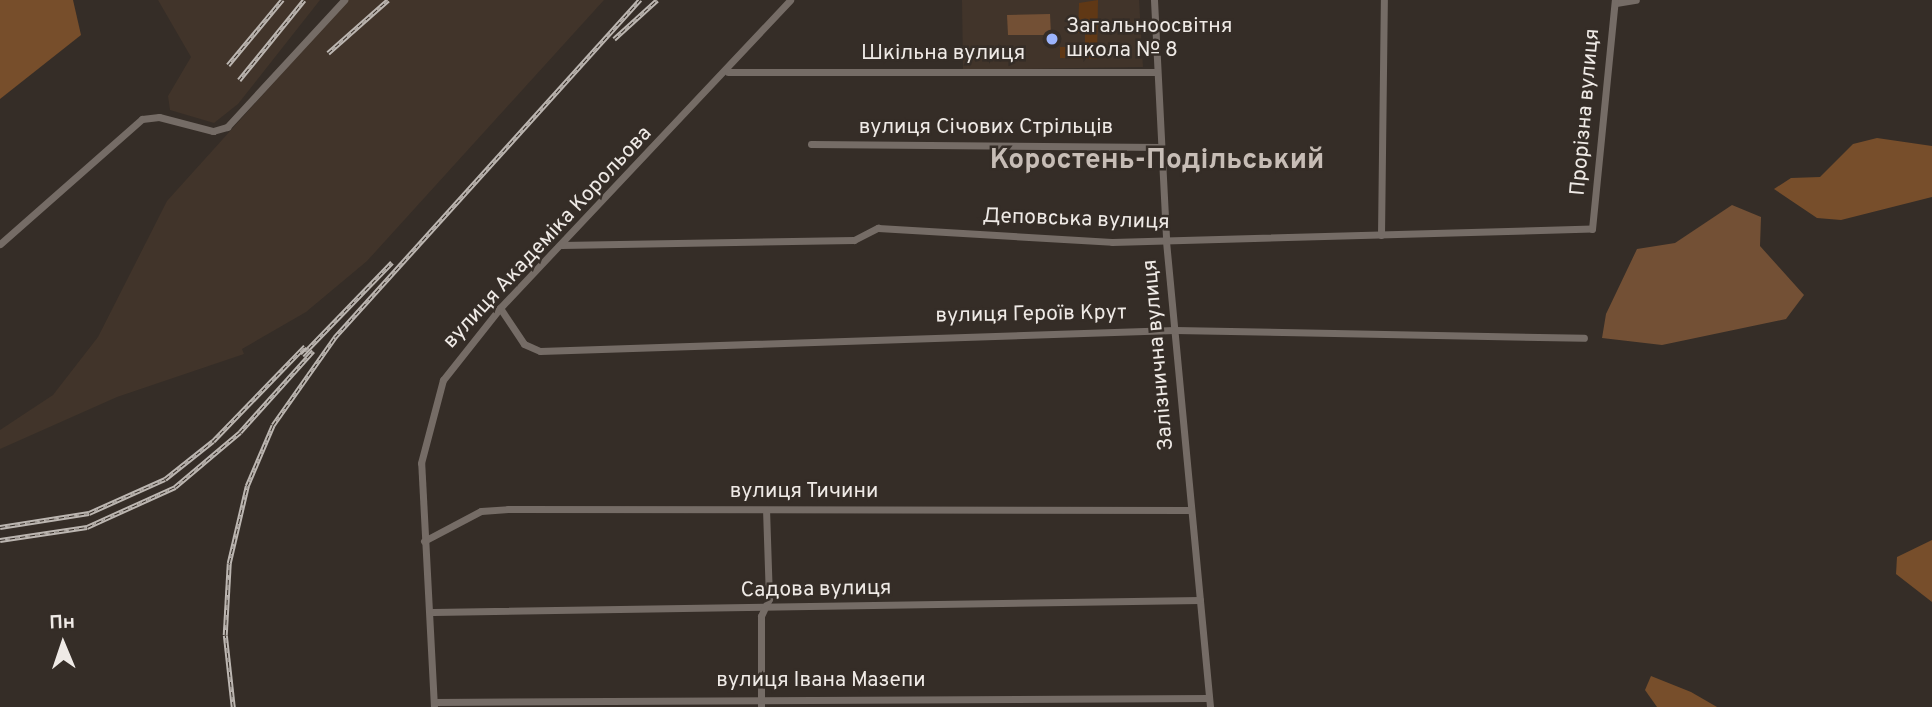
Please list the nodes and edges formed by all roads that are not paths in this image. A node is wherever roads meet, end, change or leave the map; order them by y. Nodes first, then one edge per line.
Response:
1 (344, 0) edge
2 (790, 0) edge
3 (1154, 0) edge
4 (1384, 0) edge
5 (1636, 0) edge
6 (1616, 1) edge
7 (728, 72) junction
8 (1157, 72) junction
9 (811, 144) dead end
10 (1160, 147) junction
11 (1592, 229) joint
12 (1381, 234) junction
13 (1166, 241) junction
14 (0, 244) edge
15 (561, 244) junction
16 (500, 308) junction
17 (1175, 330) junction
18 (1584, 338) dead end
19 (766, 510) junction
20 (1191, 510) junction
21 (424, 541) junction
22 (1200, 600) junction
23 (763, 608) junction
24 (433, 612) junction
25 (761, 698) junction
26 (1209, 698) junction
27 (434, 705) edge
28 (761, 707) edge
29 (1210, 707) edge

1 - 14 street
2 - 7 street, вулиця Академіка Корольова
3 - 8 street, Залізнична вулиця
4 - 12 street
5 - 6 street
6 - 11 street, Прорізна вулиця
7 - 8 street, Шкільна вулиця
7 - 15 street, вулиця Академіка Корольова
8 - 10 street, Залізнична вулиця
9 - 10 street, вулиця Січових Стрільців
10 - 13 street, Залізнична вулиця
11 - 12 street, Деповська вулиця
12 - 13 street, Деповська вулиця
13 - 15 street, Деповська вулиця
13 - 17 street, Залізнична вулиця
15 - 16 street, вулиця Академіка Корольова
16 - 17 street, вулиця Героїв Крут
16 - 21 street, вулиця Академіка Корольова
17 - 18 street, вулиця Героїв Крут
17 - 20 street, Залізнична вулиця
19 - 20 street, вулиця Тичини
19 - 21 street, вулиця Тичини
19 - 23 street
20 - 22 street, Залізнична вулиця
21 - 24 street, вулиця Академіка Корольова
22 - 23 street, Садова вулиця
22 - 26 street, Залізнична вулиця
23 - 24 street, Садова вулиця
23 - 25 street
24 - 27 street, вулиця Академіка Корольова
25 - 26 street, вулиця Івана Мазепи
25 - 27 street, вулиця Івана Мазепи
25 - 28 street
26 - 29 street, Залізнична вулиця

